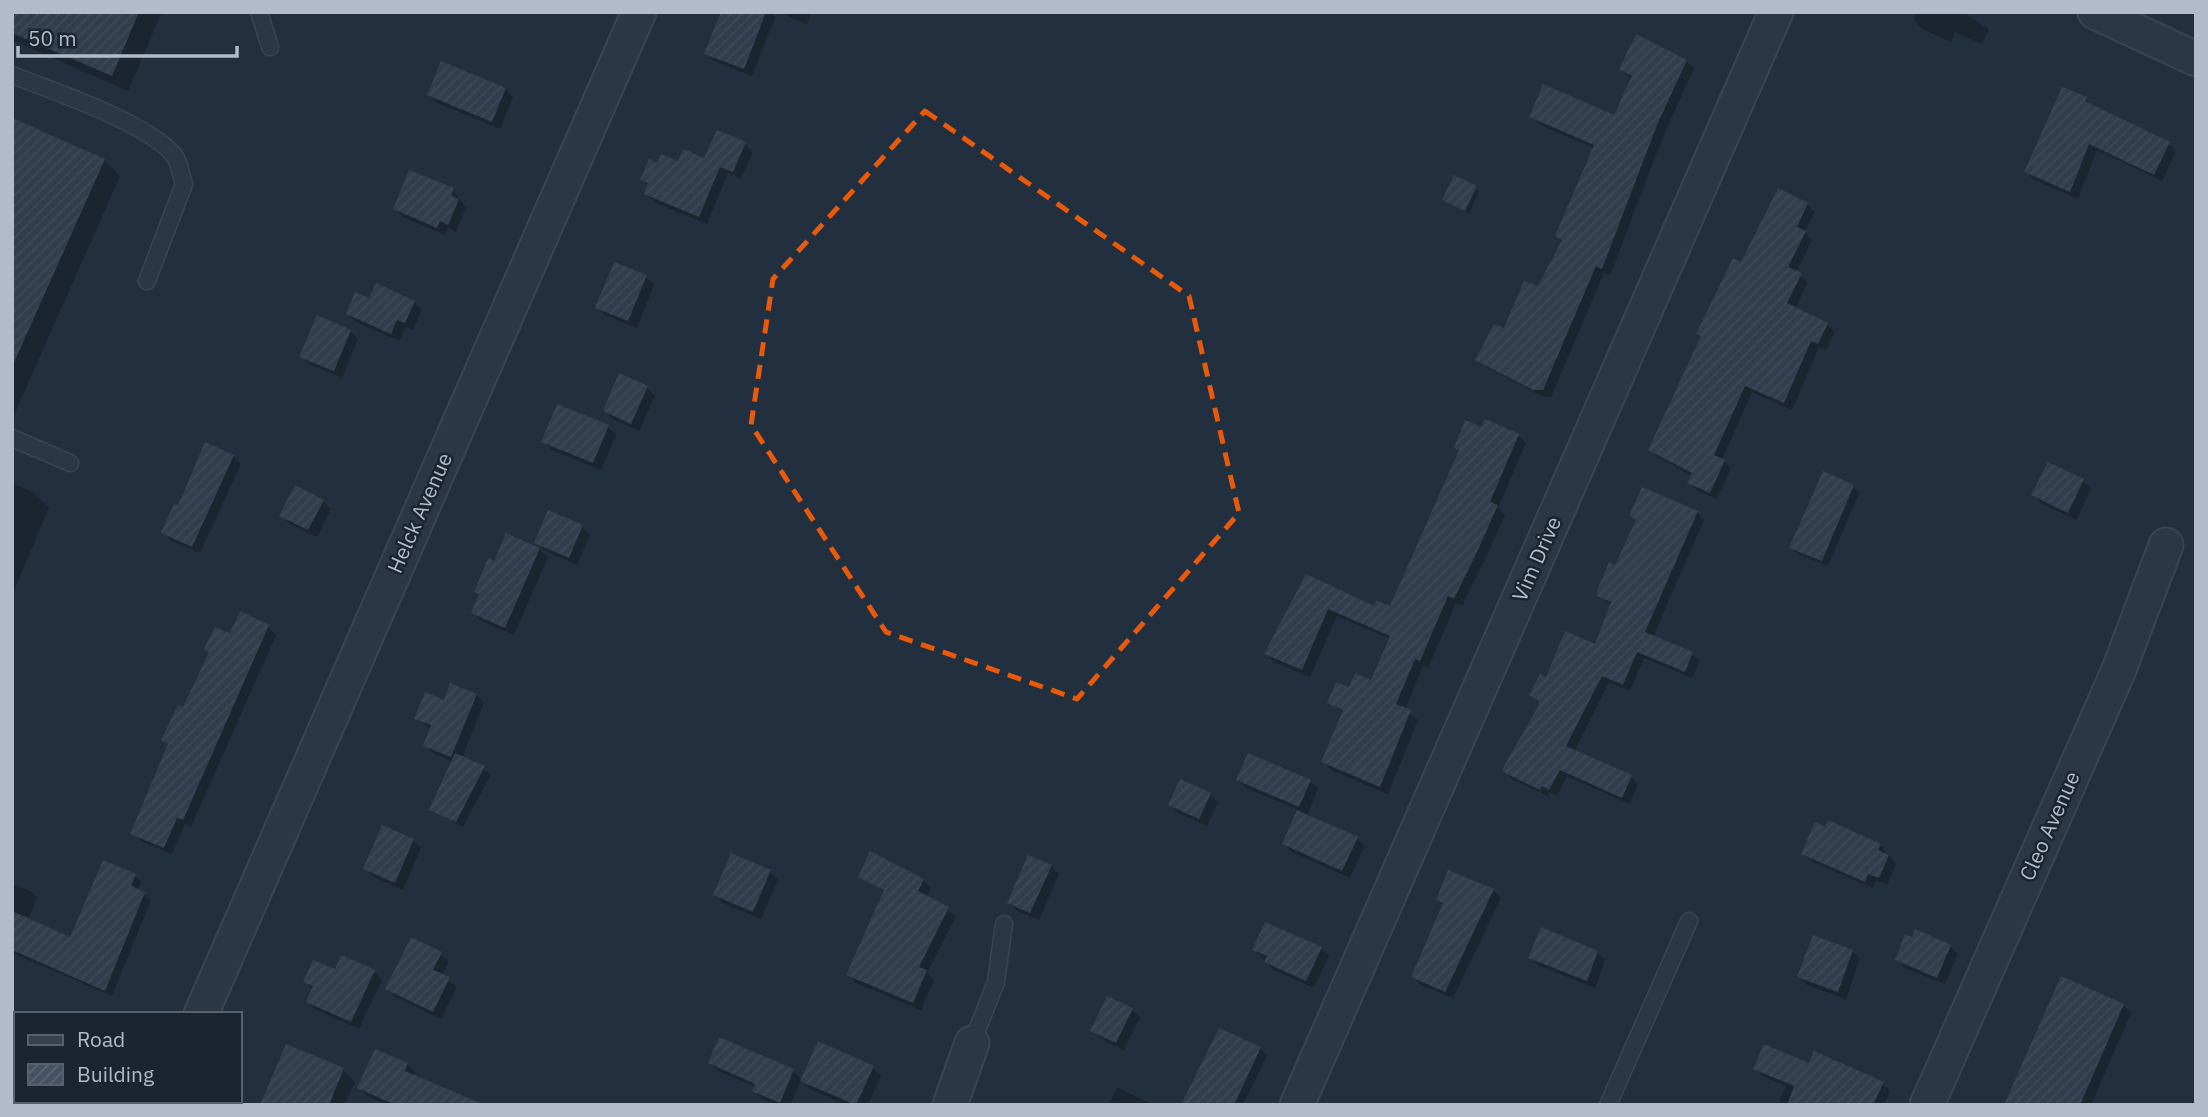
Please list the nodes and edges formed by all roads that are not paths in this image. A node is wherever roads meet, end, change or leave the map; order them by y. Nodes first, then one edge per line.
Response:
1 (259, 12) edge
2 (639, 12) edge
3 (1776, 12) edge
4 (2095, 12) edge
5 (270, 47) dead end
6 (2196, 59) edge
7 (12, 75) edge
8 (147, 281) dead end
9 (12, 438) edge
10 (70, 463) dead end
11 (2166, 545) dead end
12 (1689, 921) dead end
13 (1004, 925) dead end
14 (202, 1012) edge
15 (972, 1043) joint
16 (950, 1105) edge
17 (1297, 1105) edge
18 (1608, 1105) edge
19 (1927, 1105) edge

1 - 5 lane
2 - 14 street, Helck Avenue
3 - 17 street, Vim Drive
4 - 6 street
7 - 8 lane
9 - 10 lane
11 - 19 street, Cleo Avenue
12 - 18 lane
13 - 15 lane
15 - 16 street

